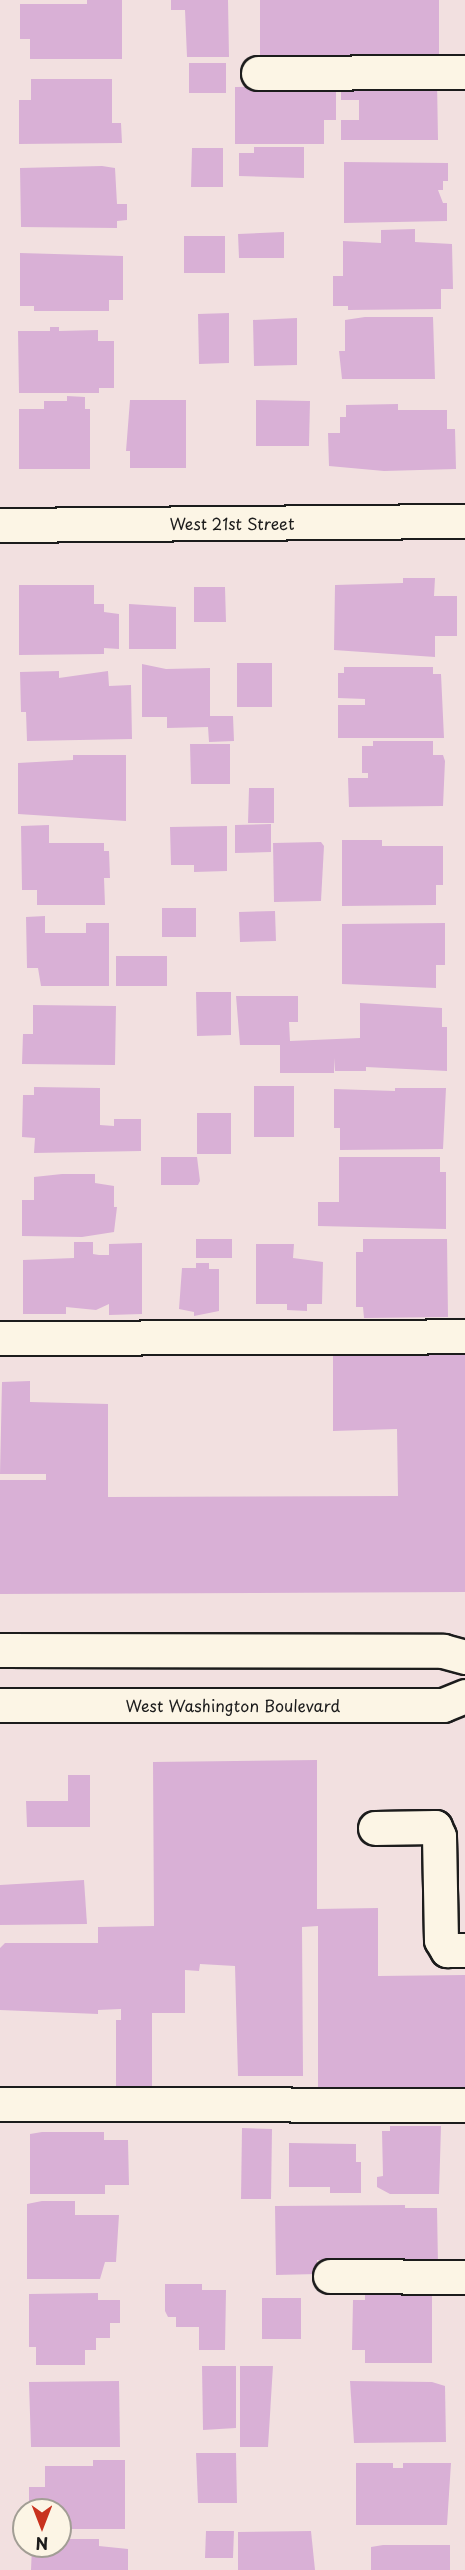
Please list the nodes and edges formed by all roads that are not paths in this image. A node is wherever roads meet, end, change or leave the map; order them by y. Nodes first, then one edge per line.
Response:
1 (465, 72) edge
2 (258, 73) dead end
3 (465, 521) edge
4 (0, 525) edge
5 (465, 1336) edge
6 (0, 1338) edge
7 (0, 1650) edge
8 (465, 1657) edge
9 (465, 1696) edge
10 (0, 1705) edge
11 (375, 1828) dead end
12 (465, 1950) edge
13 (0, 2103) edge
14 (465, 2105) edge
15 (330, 2276) dead end
16 (465, 2277) edge

1 - 2 main road
3 - 4 main road, West 21st Street
5 - 6 main road
7 - 8 main road
9 - 10 main road, West Washington Boulevard
11 - 12 main road
13 - 14 main road
15 - 16 main road

